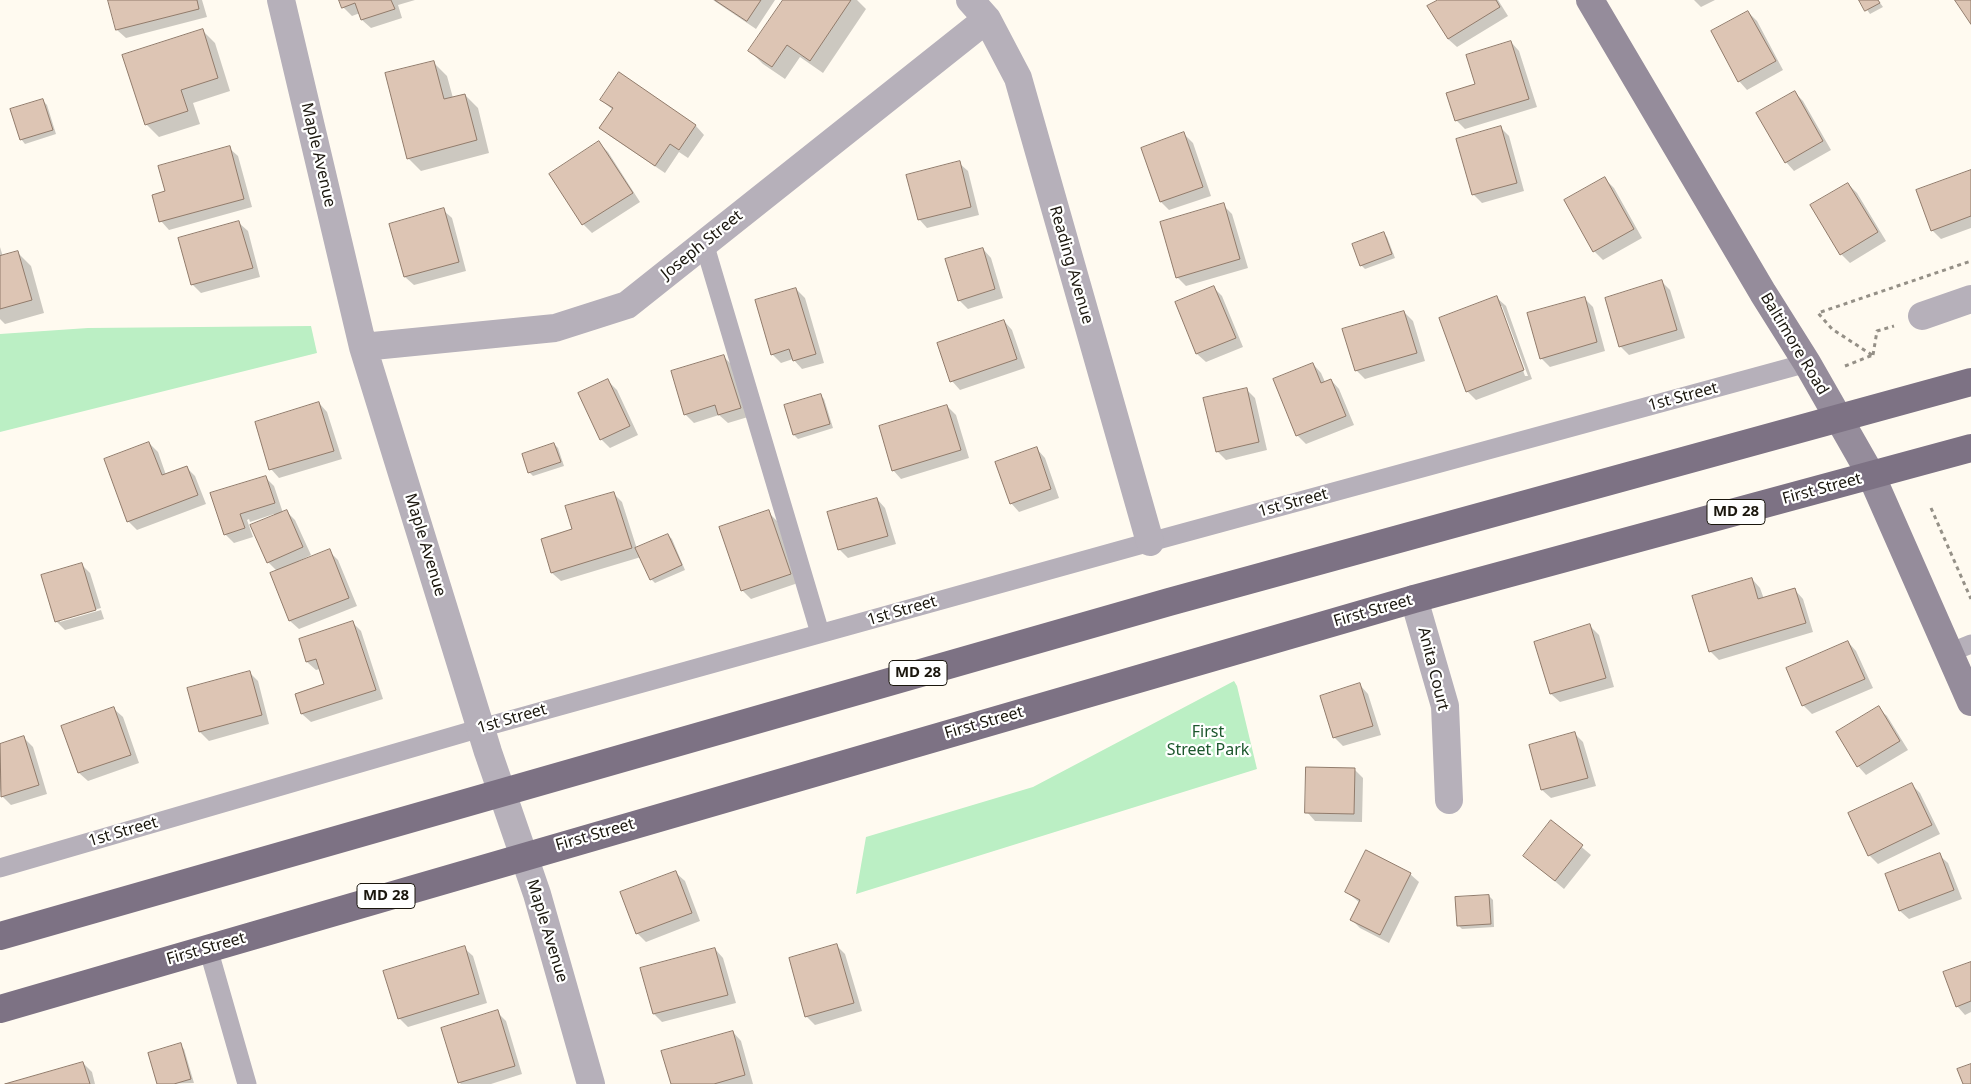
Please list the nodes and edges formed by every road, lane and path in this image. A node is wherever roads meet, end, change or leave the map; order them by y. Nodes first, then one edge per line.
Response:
1 (281, 0) edge
2 (1590, 0) edge
3 (978, 9) edge
4 (704, 244) junction
5 (1971, 261) edge
6 (1971, 299) edge
7 (1922, 316) joint
8 (363, 347) junction
9 (1807, 363) junction
10 (1971, 382) edge
11 (1839, 418) junction
12 (1971, 448) edge
13 (1871, 475) junction
14 (1931, 508) dead end
15 (1150, 542) junction
16 (1414, 599) junction
17 (1971, 599) edge
18 (820, 633) junction
19 (1960, 648) edge
20 (1971, 702) edge
21 (481, 728) junction
22 (501, 792) junction
23 (1449, 800) dead end
24 (524, 856) junction
25 (0, 868) edge
26 (0, 936) edge
27 (208, 948) junction
28 (0, 1009) edge
29 (247, 1084) edge
30 (592, 1084) edge

1 - 8 street, Maple Avenue
2 - 9 street, Baltimore Road
3 - 4 street, Joseph Street
3 - 15 street, Reading Avenue
4 - 8 street, Joseph Street
4 - 18 lane
5 - 7 path
6 - 7 street
8 - 21 street, Maple Avenue
9 - 11 street, Baltimore Road
9 - 15 lane, 1st Street
10 - 11 main road, MD 28
11 - 13 street, Baltimore Road
11 - 22 main road, MD 28
12 - 13 main road, First Street / MD 28
13 - 16 main road, First Street / MD 28
13 - 19 street, Baltimore Road
14 - 17 path
15 - 18 lane, 1st Street
16 - 23 street, Anita Court
16 - 24 main road, First Street / MD 28
18 - 21 lane, 1st Street
19 - 20 street, Baltimore Road
21 - 22 street, Maple Avenue
21 - 25 lane, 1st Street
22 - 24 street, Maple Avenue
22 - 26 main road, MD 28
24 - 27 main road, First Street / MD 28
24 - 30 street, Maple Avenue
27 - 28 main road, First Street / MD 28
27 - 29 lane

